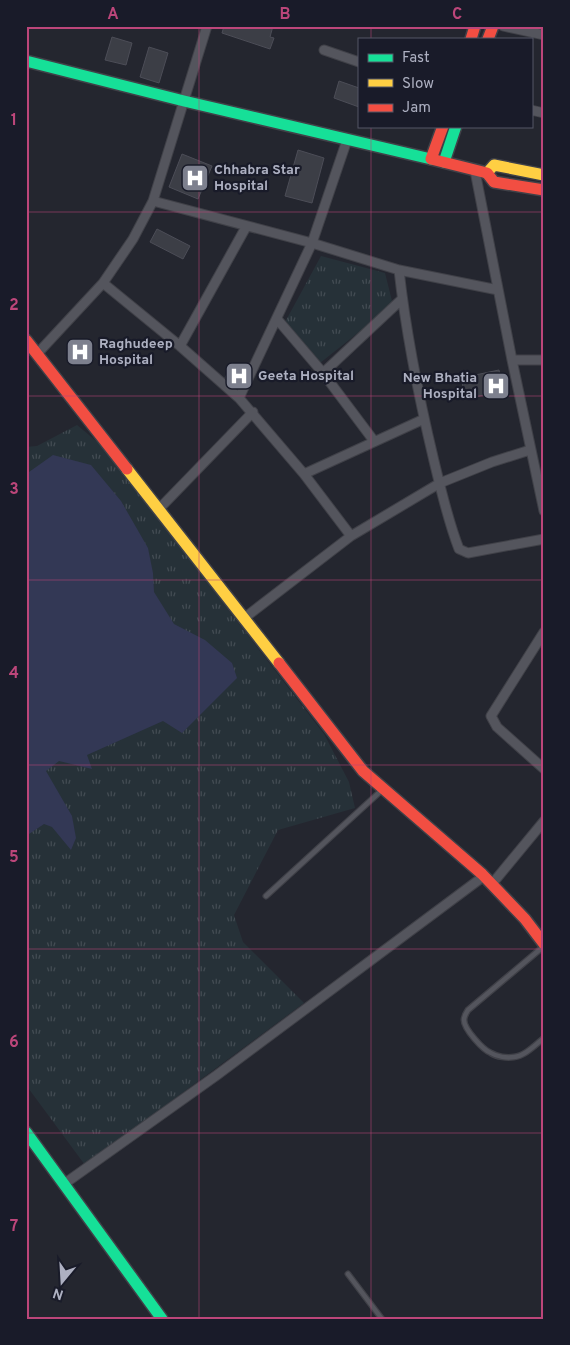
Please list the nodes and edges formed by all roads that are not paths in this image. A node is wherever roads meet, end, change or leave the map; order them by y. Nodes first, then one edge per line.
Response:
1 (207, 26) edge
2 (476, 26) edge
3 (493, 26) edge
4 (503, 26) edge
5 (544, 35) edge
6 (472, 38) edge
7 (488, 38) edge
8 (324, 50) dead end
9 (26, 54) edge
10 (358, 62) edge
11 (30, 64) edge
12 (184, 102) junction
13 (532, 110) edge
14 (544, 114) edge
15 (442, 128) edge
16 (455, 128) edge
17 (347, 140) junction
18 (432, 159) junction
19 (444, 162) junction
20 (475, 170) junction
21 (487, 173) junction
22 (544, 174) edge
23 (544, 190) edge
24 (153, 200) junction
25 (246, 227) junction
26 (312, 243) junction
27 (399, 270) junction
28 (103, 283) junction
29 (498, 290) junction
30 (402, 299) junction
31 (277, 319) junction
32 (26, 340) edge
33 (180, 346) junction
34 (37, 354) junction
35 (512, 360) junction
36 (544, 360) edge
37 (323, 373) junction
38 (239, 398) junction
39 (253, 412) junction
40 (424, 419) junction
41 (374, 442) junction
42 (530, 450) junction
43 (304, 474) junction
44 (440, 483) junction
45 (158, 510) junction
46 (544, 512) edge
47 (350, 536) junction
48 (544, 539) edge
49 (242, 619) junction
50 (544, 632) edge
51 (544, 769) edge
52 (383, 789) junction
53 (544, 821) edge
54 (488, 880) junction
55 (266, 896) dead end
56 (544, 945) edge
57 (544, 1038) edge
58 (26, 1132) edge
59 (64, 1184) junction
60 (348, 1274) dead end
61 (162, 1319) edge
62 (382, 1319) edge

1 - 12 street
2 - 6 street
3 - 7 street
4 - 5 street
8 - 10 street
9 - 11 street
11 - 12 street
12 - 17 street
12 - 24 street
13 - 14 street
15 - 18 street
16 - 19 street
17 - 18 street
17 - 26 street
18 - 19 street
19 - 20 street
20 - 21 street
20 - 29 street
21 - 22 street
21 - 23 street
24 - 25 street
24 - 28 street
25 - 26 street
25 - 33 street
26 - 27 street
26 - 31 street
27 - 29 street
27 - 30 street
28 - 33 street
28 - 34 street
29 - 35 street
30 - 37 street
30 - 40 street
31 - 37 street
31 - 38 street
32 - 34 street
33 - 38 street
34 - 45 street
35 - 36 street
35 - 42 street
37 - 41 street
38 - 39 street
39 - 43 street
39 - 45 street
40 - 41 street
40 - 44 street
41 - 43 street
42 - 44 street
42 - 46 street
43 - 47 street
44 - 47 street
44 - 48 street
45 - 49 street
47 - 49 street
49 - 52 street
50 - 51 street
52 - 54 street
52 - 55 lane
53 - 54 street
54 - 56 street
54 - 59 street
56 - 57 lane
58 - 59 street
59 - 61 street
60 - 62 lane

